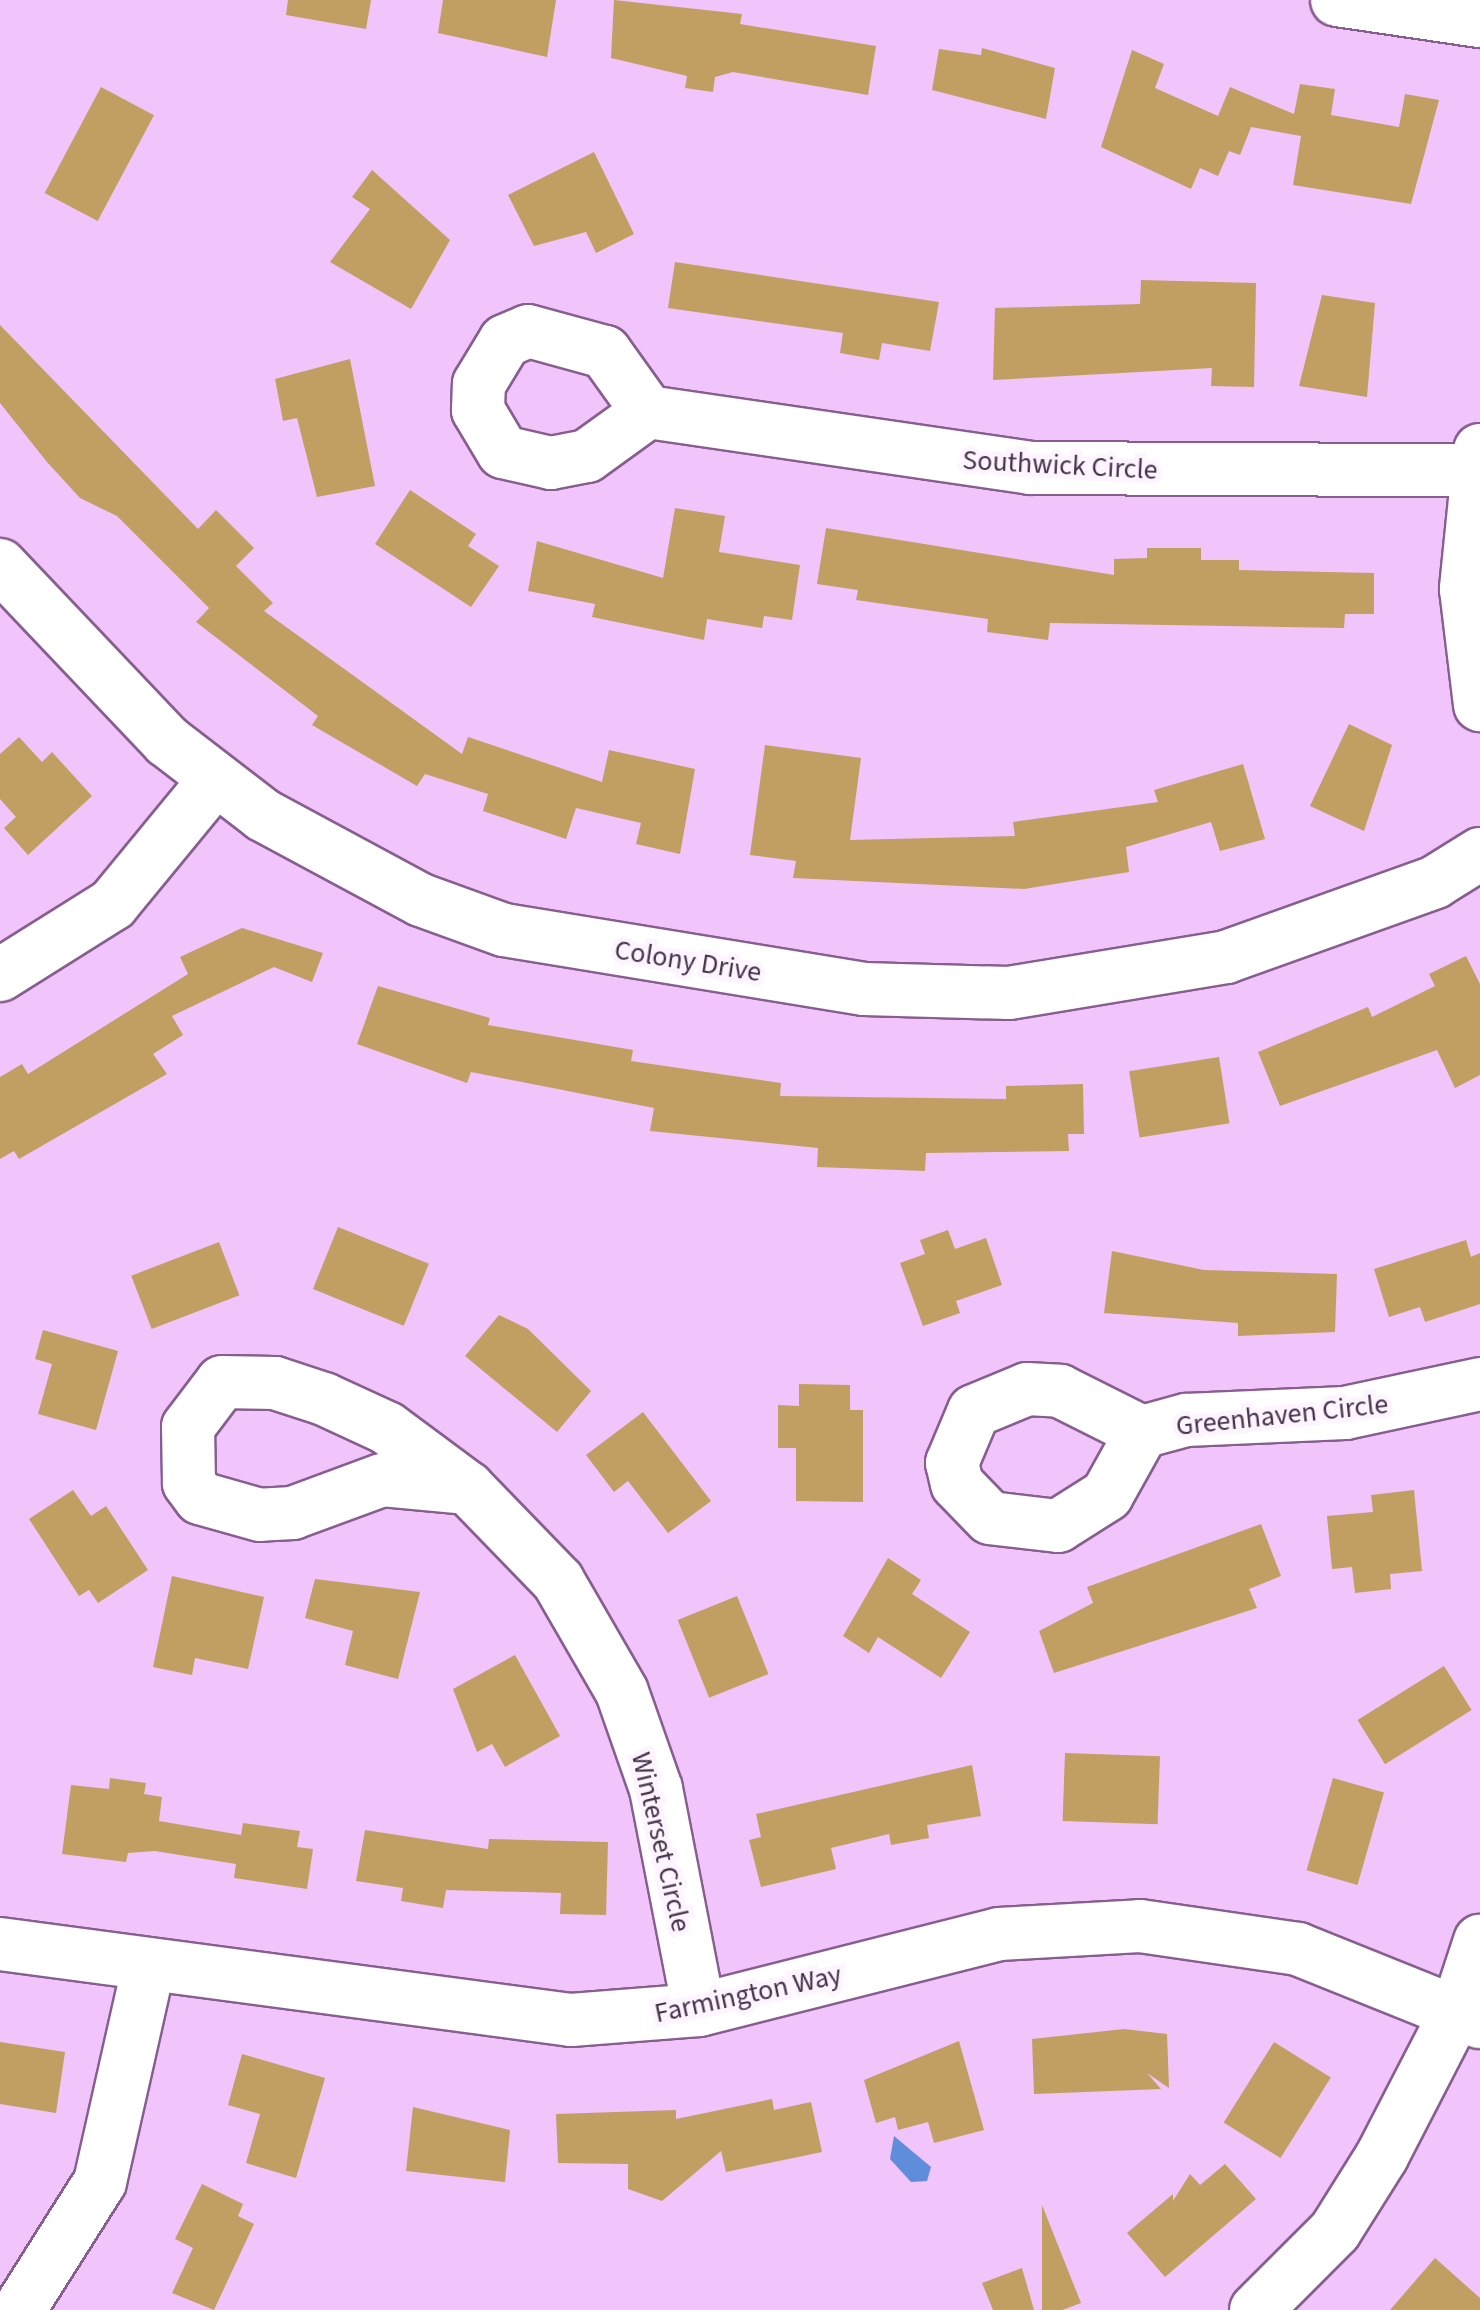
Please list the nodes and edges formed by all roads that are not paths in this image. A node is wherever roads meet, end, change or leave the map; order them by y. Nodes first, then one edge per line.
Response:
1 (1337, 0) edge
2 (1480, 21) edge
3 (648, 412) dead end
4 (1478, 460) edge
5 (0, 565) edge
6 (1480, 705) edge
7 (216, 780) junction
8 (1480, 854) edge
9 (0, 975) edge
10 (1480, 1384) edge
11 (1142, 1432) dead end
12 (468, 1488) junction
13 (1480, 1941) edge
14 (0, 1944) edge
15 (149, 1965) junction
16 (699, 2010) junction
17 (1468, 2016) edge
18 (20, 2310) edge
19 (1256, 2310) edge

1 - 2 street
3 - 4 street, Southwick Circle
4 - 6 street
5 - 7 street, Colony Drive
7 - 8 street, Colony Drive
7 - 9 street
10 - 11 street, Greenhaven Circle
12 - 12 street, Winterset Circle
12 - 16 street, Winterset Circle
13 - 17 street
14 - 15 street, Farmington Way
15 - 16 street, Farmington Way
15 - 18 street
16 - 17 street, Farmington Way
17 - 19 street

